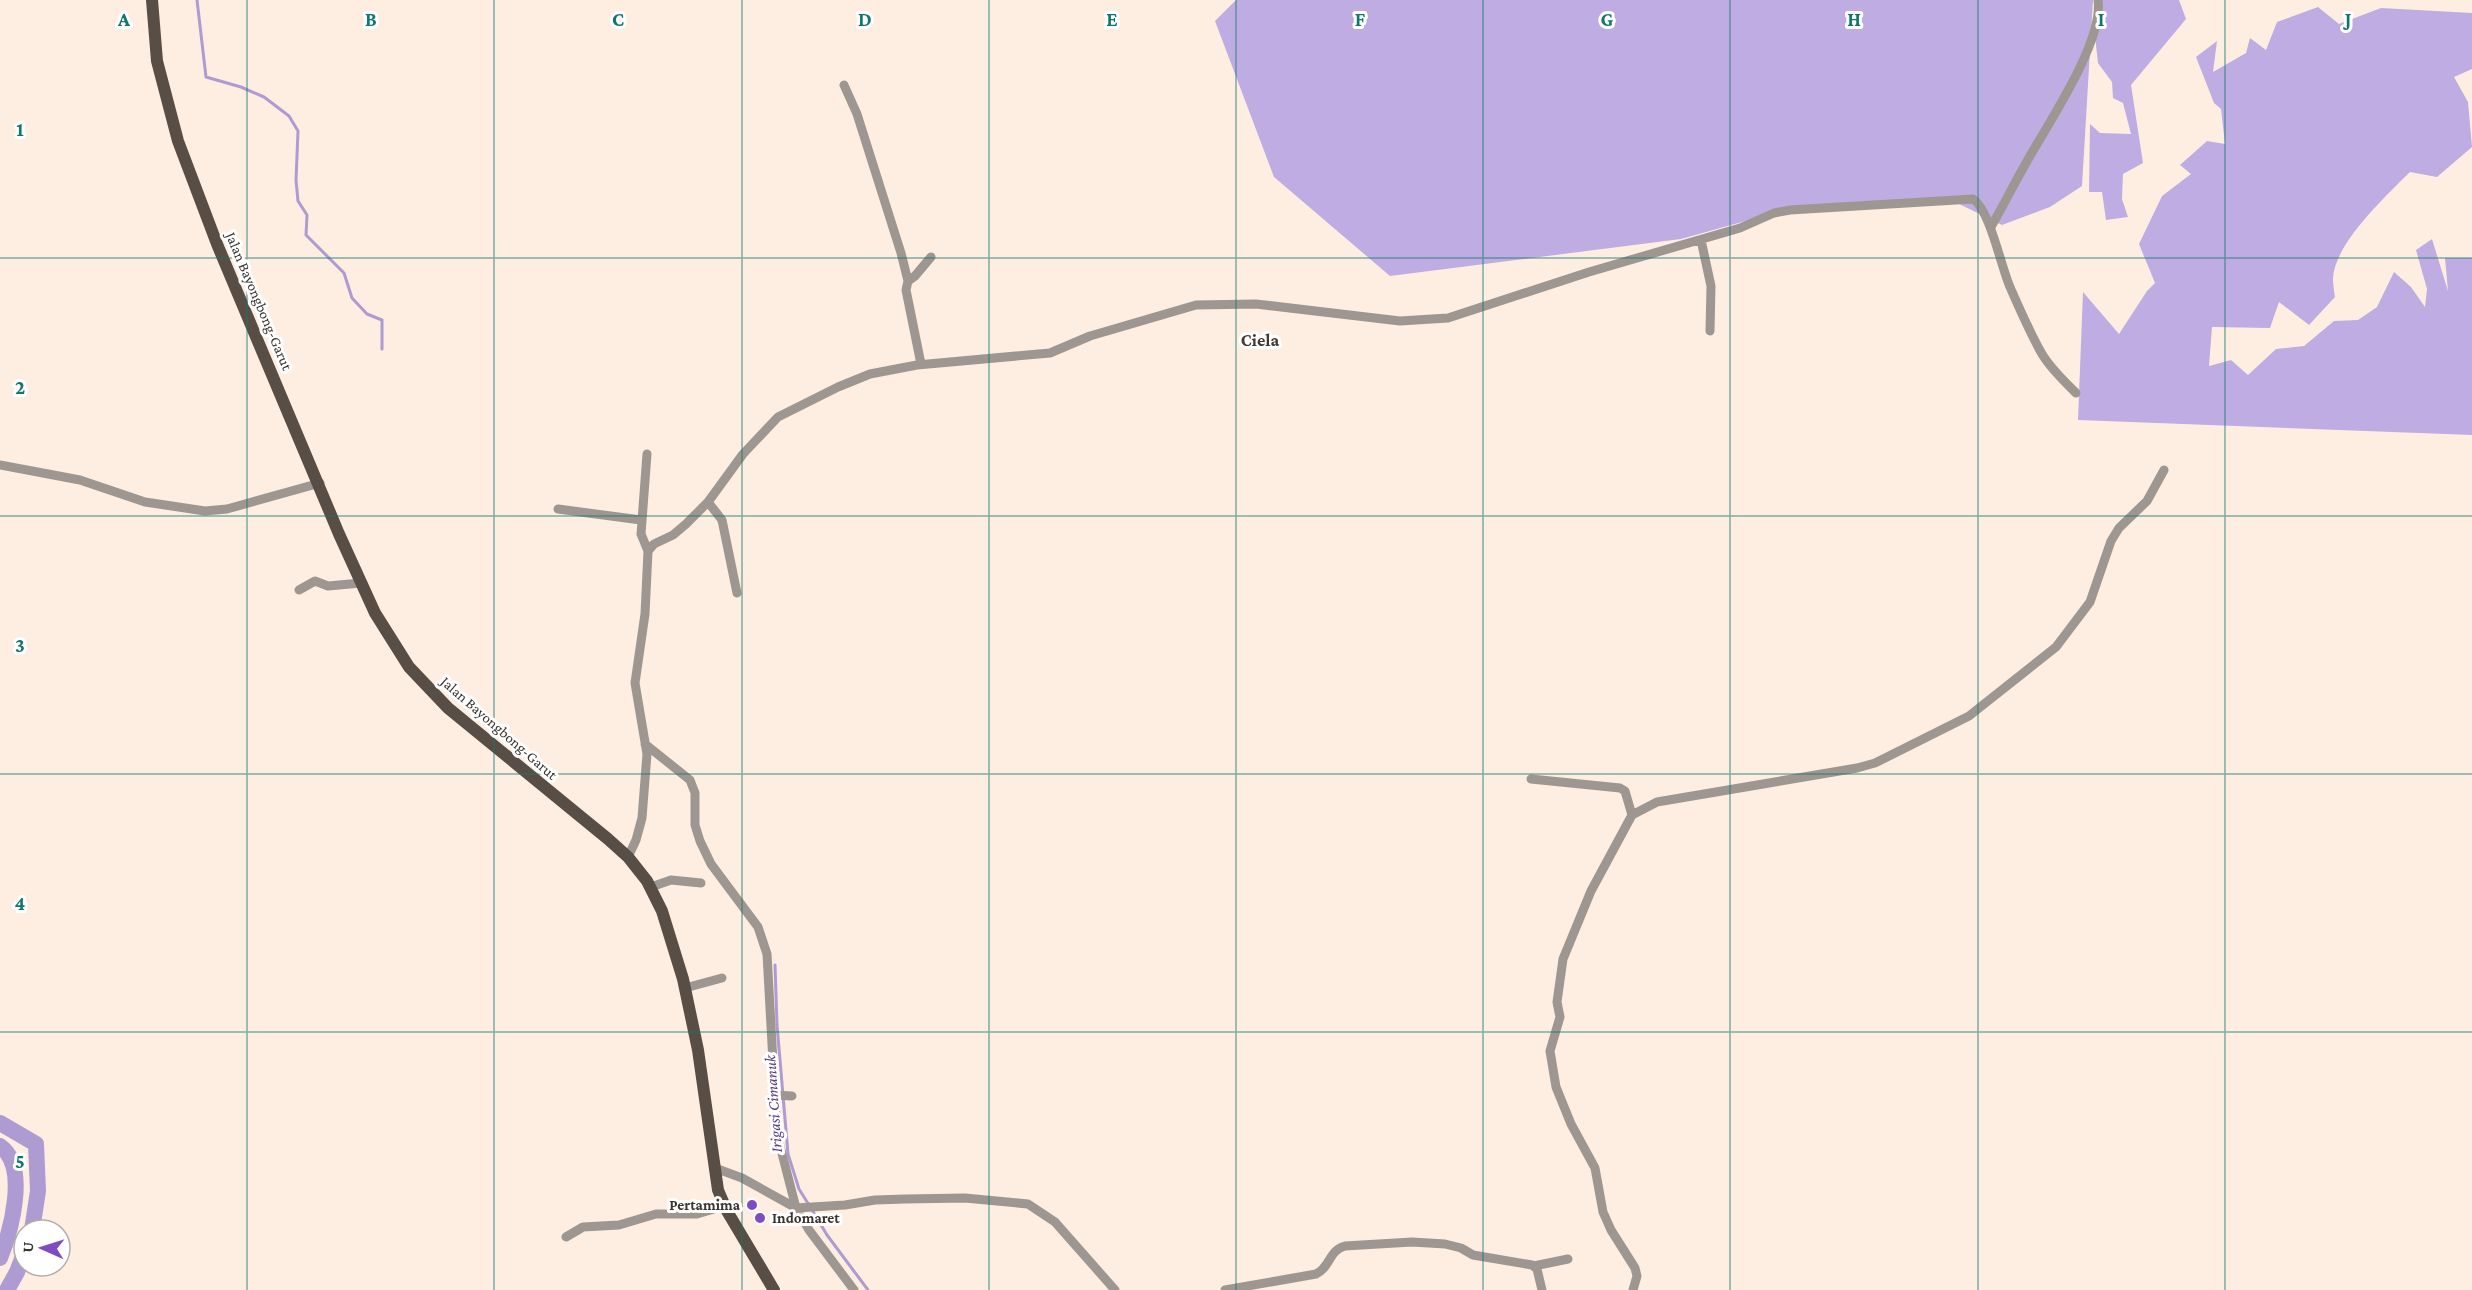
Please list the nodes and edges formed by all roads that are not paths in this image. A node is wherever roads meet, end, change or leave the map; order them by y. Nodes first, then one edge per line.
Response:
1 (152, 0) edge
2 (2098, 0) edge
3 (844, 85) dead end
4 (1991, 227) junction
5 (1701, 240) junction
6 (931, 257) dead end
7 (908, 281) junction
8 (1710, 331) dead end
9 (921, 364) junction
10 (2076, 393) dead end
11 (647, 454) dead end
12 (0, 465) edge
13 (2164, 470) dead end
14 (320, 483) junction
15 (708, 502) junction
16 (558, 509) dead end
17 (641, 519) junction
18 (648, 551) junction
19 (362, 583) junction
20 (299, 590) dead end
21 (737, 593) dead end
22 (646, 749) junction
23 (1532, 779) dead end
24 (1632, 815) junction
25 (628, 857) junction
26 (701, 883) dead end
27 (651, 887) junction
28 (722, 978) dead end
29 (685, 988) junction
30 (716, 1168) junction
31 (724, 1206) junction
32 (798, 1208) junction
33 (566, 1237) dead end
34 (1568, 1259) dead end
35 (1534, 1266) junction
36 (774, 1290) edge
37 (854, 1290) edge
38 (1114, 1290) edge
39 (1225, 1290) edge
40 (1542, 1290) edge
41 (1633, 1290) edge

1 - 14 main road, Jalan Bayongbong-Garut
2 - 4 street
3 - 7 street
4 - 5 street
4 - 10 street
5 - 8 street
5 - 9 street
6 - 7 street
7 - 9 street
9 - 15 street
11 - 17 street
12 - 14 street
13 - 24 street
14 - 19 main road, Jalan Bayongbong-Garut
15 - 18 street
15 - 21 street
16 - 17 street
17 - 18 street
18 - 22 street
19 - 20 street
19 - 25 main road, Jalan Bayongbong-Garut
22 - 25 street
22 - 32 street
23 - 24 street
24 - 41 street
25 - 27 main road, Jalan Bayongbong-Garut
26 - 27 street
27 - 29 main road, Jalan Bayongbong-Garut
28 - 29 street
29 - 30 main road, Jalan Bayongbong-Garut
30 - 31 main road, Jalan Bayongbong-Garut
30 - 32 street
31 - 33 street
31 - 36 main road, Jalan Bayongbong-Garut
32 - 37 street
32 - 38 street
34 - 35 street
35 - 39 street
35 - 40 street

